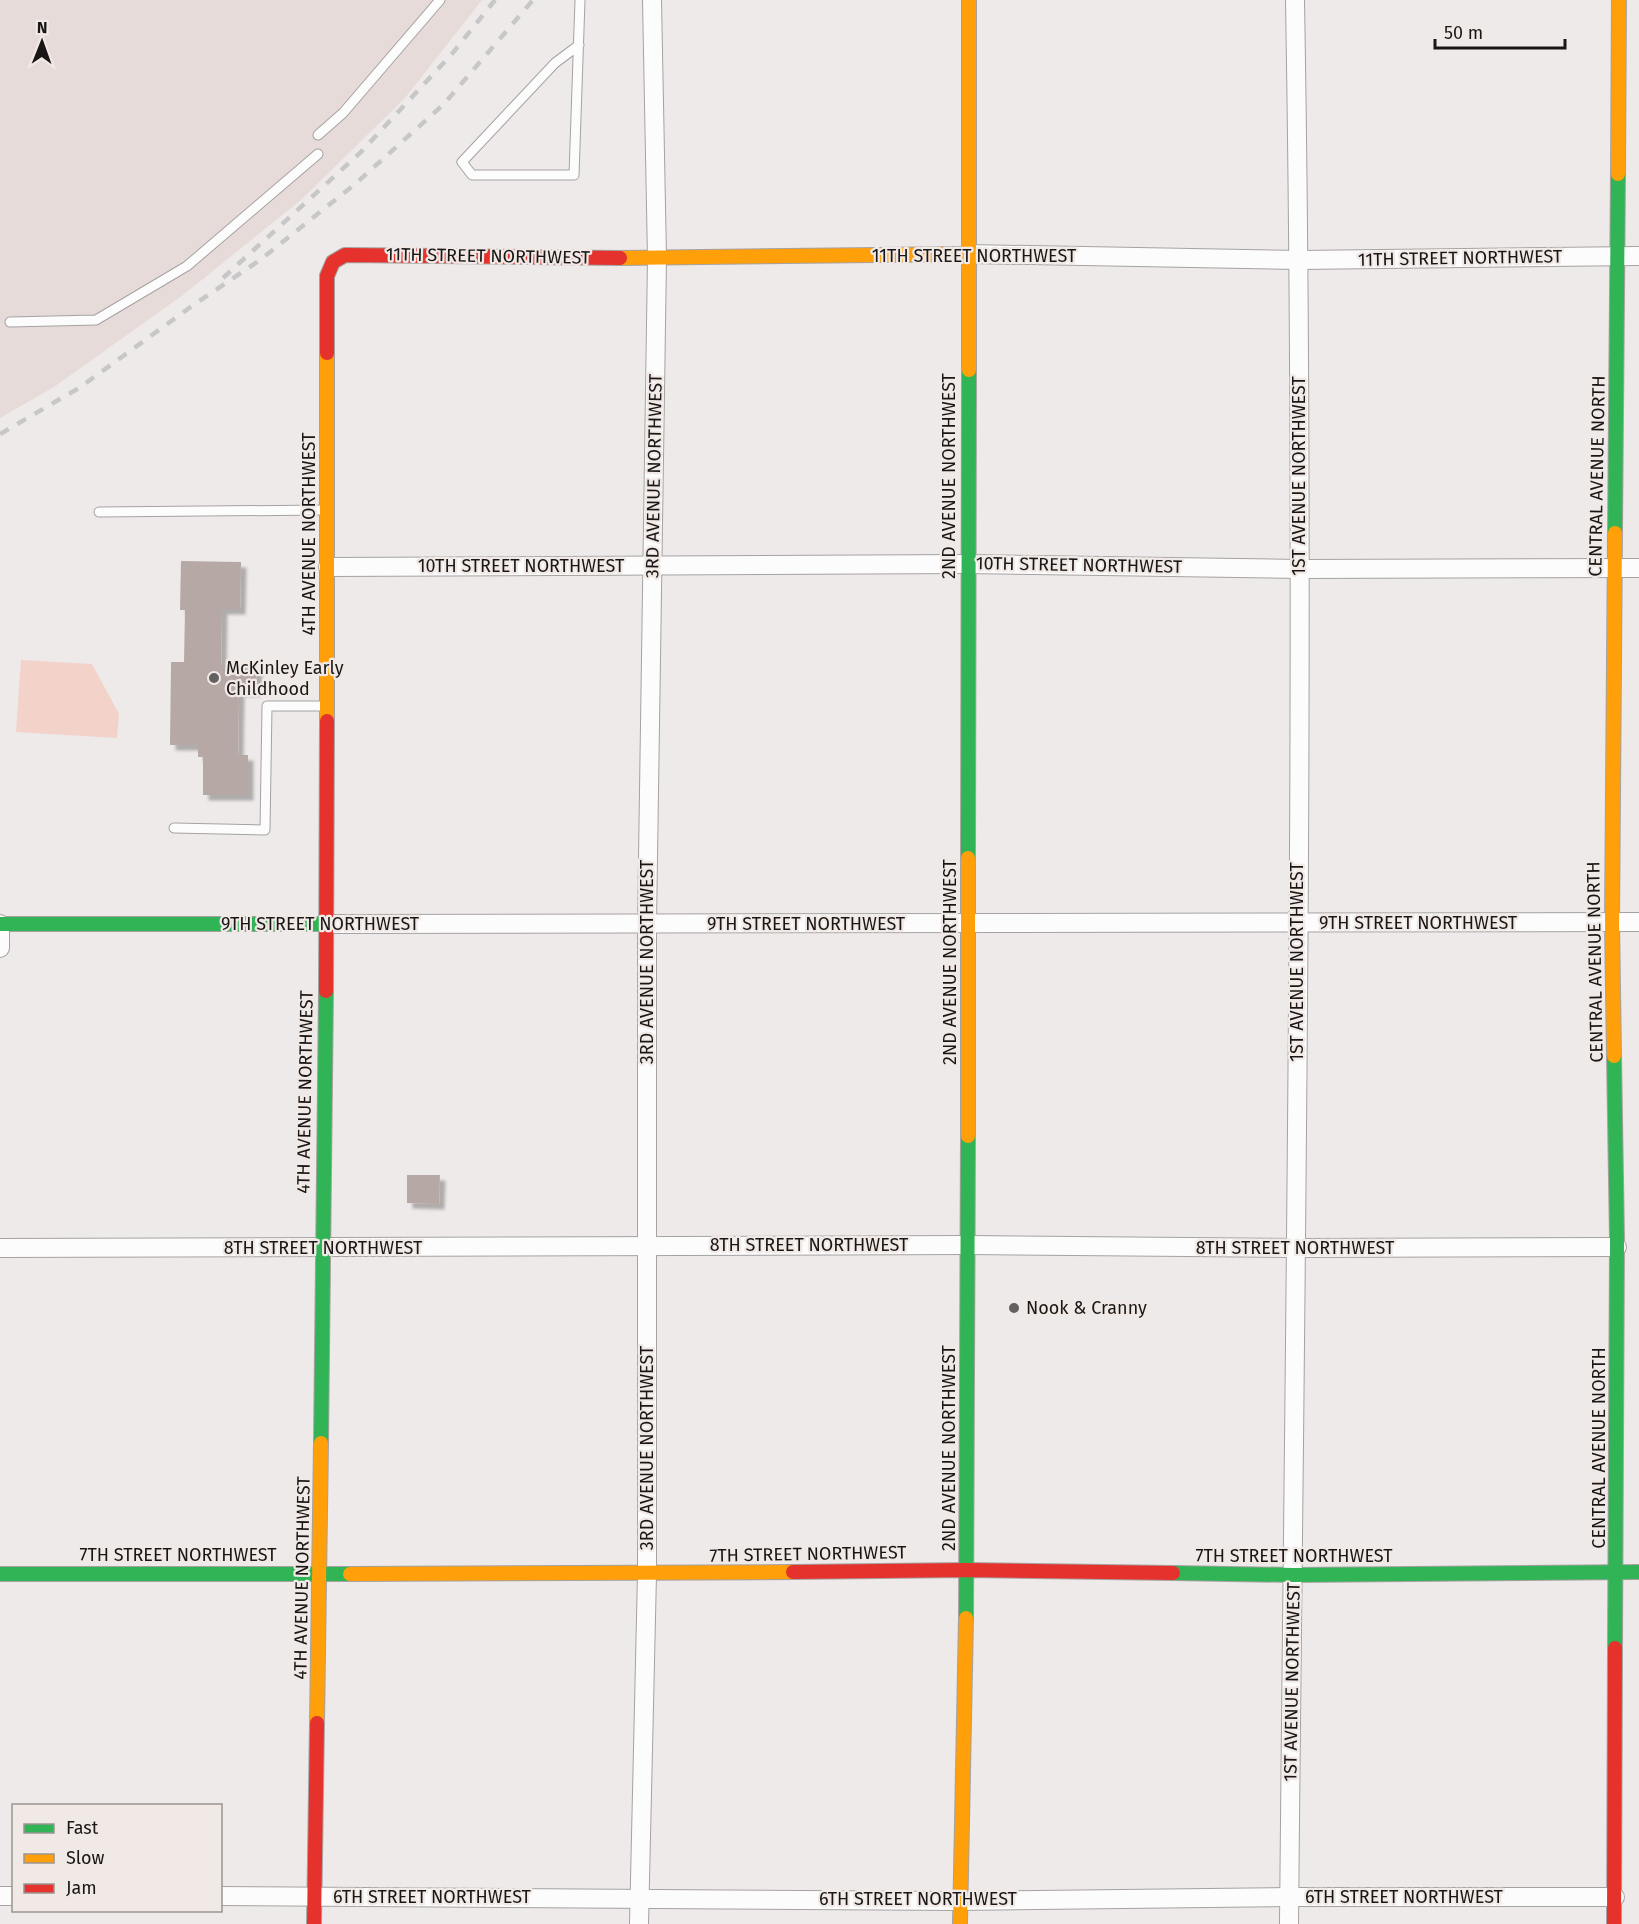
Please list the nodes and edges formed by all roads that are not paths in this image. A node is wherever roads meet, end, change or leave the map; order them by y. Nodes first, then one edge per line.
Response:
1 (440, 0) edge
2 (580, 0) edge
3 (652, 0) edge
4 (969, 0) edge
5 (1295, 0) edge
6 (1618, 0) edge
7 (579, 45) junction
8 (318, 135) dead end
9 (318, 154) dead end
10 (968, 254) junction
11 (1617, 256) junction
12 (1639, 256) edge
13 (657, 258) junction
14 (1300, 260) junction
15 (333, 262) joint
16 (10, 322) dead end
17 (328, 510) junction
18 (99, 512) dead end
19 (966, 564) junction
20 (653, 565) junction
21 (328, 567) junction
22 (1614, 568) junction
23 (1639, 568) edge
24 (1299, 569) junction
25 (327, 706) junction
26 (174, 828) dead end
27 (1612, 922) junction
28 (1639, 922) edge
29 (968, 923) junction
30 (0, 924) edge
31 (325, 924) junction
32 (1298, 924) junction
33 (647, 925) junction
34 (0, 948) edge
35 (968, 1245) junction
36 (646, 1246) junction
37 (1617, 1247) junction
38 (0, 1248) edge
39 (322, 1248) junction
40 (1295, 1248) junction
41 (967, 1570) junction
42 (1617, 1572) junction
43 (1639, 1572) edge
44 (321, 1573) junction
45 (0, 1574) edge
46 (647, 1574) junction
47 (1293, 1575) junction
48 (222, 1896) edge
49 (315, 1896) junction
50 (1289, 1897) junction
51 (1616, 1897) junction
52 (639, 1898) junction
53 (960, 1901) junction
54 (314, 1924) edge
55 (639, 1924) edge
56 (960, 1924) edge
57 (1289, 1924) edge
58 (1614, 1924) edge

1 - 8 lane
2 - 7 lane
3 - 13 street, 3RD AVENUE NORTHWEST
4 - 10 street, 2ND AVENUE NORTHWEST
5 - 14 street, 1ST AVENUE NORTHWEST
6 - 11 street, CENTRAL AVENUE NORTH
7 - 7 lane
9 - 16 lane
10 - 13 street, 11TH STREET NORTHWEST
10 - 14 street, 11TH STREET NORTHWEST
10 - 19 street, 2ND AVENUE NORTHWEST
11 - 12 street, 11TH STREET NORTHWEST
11 - 14 street, 11TH STREET NORTHWEST
11 - 22 street, CENTRAL AVENUE NORTH
13 - 15 street, 11TH STREET NORTHWEST
13 - 20 street, 3RD AVENUE NORTHWEST
14 - 24 street, 1ST AVENUE NORTHWEST
15 - 17 street, 4TH AVENUE NORTHWEST
17 - 18 lane
17 - 21 street, 4TH AVENUE NORTHWEST
19 - 20 street, 10TH STREET NORTHWEST
19 - 24 street, 10TH STREET NORTHWEST
19 - 29 street, 2ND AVENUE NORTHWEST
20 - 21 street, 10TH STREET NORTHWEST
20 - 33 street, 3RD AVENUE NORTHWEST
21 - 25 street, 4TH AVENUE NORTHWEST
22 - 23 street, 10TH STREET NORTHWEST
22 - 24 street, 10TH STREET NORTHWEST
22 - 27 street, CENTRAL AVENUE NORTH
24 - 32 street, 1ST AVENUE NORTHWEST
25 - 26 lane
25 - 31 street, 4TH AVENUE NORTHWEST
27 - 28 street, 9TH STREET NORTHWEST
27 - 32 street, 9TH STREET NORTHWEST
27 - 37 street, CENTRAL AVENUE NORTH
29 - 32 street, 9TH STREET NORTHWEST
29 - 33 street, 9TH STREET NORTHWEST
29 - 35 street, 2ND AVENUE NORTHWEST
30 - 31 street, 9TH STREET NORTHWEST
30 - 34 street
31 - 33 street, 9TH STREET NORTHWEST
31 - 39 street, 4TH AVENUE NORTHWEST
32 - 40 street, 1ST AVENUE NORTHWEST
33 - 36 street, 3RD AVENUE NORTHWEST
35 - 36 street, 8TH STREET NORTHWEST
35 - 40 street, 8TH STREET NORTHWEST
35 - 41 street, 2ND AVENUE NORTHWEST
36 - 39 street, 8TH STREET NORTHWEST
36 - 46 street, 3RD AVENUE NORTHWEST
37 - 40 street, 8TH STREET NORTHWEST
37 - 42 street, CENTRAL AVENUE NORTH
38 - 39 street, 8TH STREET NORTHWEST
39 - 44 street, 4TH AVENUE NORTHWEST
40 - 47 street, 1ST AVENUE NORTHWEST
41 - 46 street, 7TH STREET NORTHWEST
41 - 47 street, 7TH STREET NORTHWEST
41 - 53 street, 2ND AVENUE NORTHWEST
42 - 43 street, 7TH STREET NORTHWEST
42 - 47 street, 7TH STREET NORTHWEST
42 - 51 street, CENTRAL AVENUE NORTH
44 - 45 street, 7TH STREET NORTHWEST
44 - 46 street, 7TH STREET NORTHWEST
44 - 49 street, 4TH AVENUE NORTHWEST
46 - 52 street, 3RD AVENUE NORTHWEST
47 - 50 street, 1ST AVENUE NORTHWEST
48 - 49 street, 6TH STREET NORTHWEST
49 - 52 street, 6TH STREET NORTHWEST
49 - 54 street, 4TH AVENUE NORTHWEST
50 - 51 street, 6TH STREET NORTHWEST
50 - 53 street, 6TH STREET NORTHWEST
50 - 57 street, 1ST AVENUE NORTHWEST
51 - 58 street, CENTRAL AVENUE NORTH
52 - 53 street, 6TH STREET NORTHWEST
52 - 55 street, 3RD AVENUE NORTHWEST
53 - 56 street, 2ND AVENUE NORTHWEST

